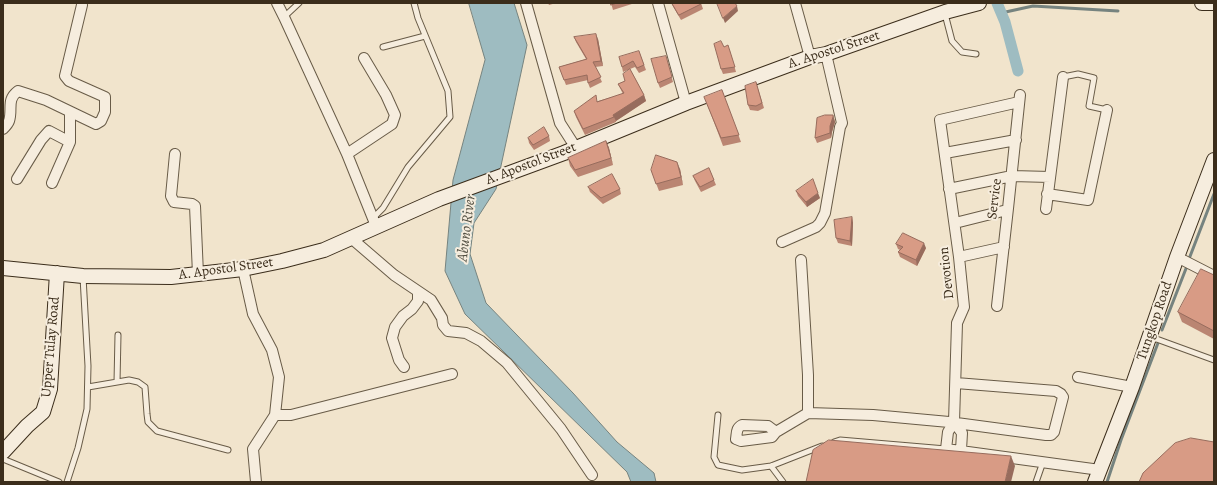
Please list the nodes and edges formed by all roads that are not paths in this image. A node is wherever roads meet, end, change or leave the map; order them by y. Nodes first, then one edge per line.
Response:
1 (276, 3) edge
2 (299, 3) edge
3 (414, 3) edge
4 (526, 3) edge
5 (658, 3) edge
6 (795, 3) edge
7 (979, 3) edge
8 (1202, 3) edge
9 (1214, 3) edge
10 (82, 6) dead end
11 (945, 12) junction
12 (284, 17) junction
13 (426, 36) junction
14 (383, 47) dead end
15 (826, 54) junction
16 (976, 54) dead end
17 (810, 57) junction
18 (364, 58) dead end
19 (1063, 77) joint
20 (686, 103) junction
21 (1107, 110) joint
22 (70, 112) junction
23 (940, 120) joint
24 (3, 129) edge
25 (1016, 140) junction
26 (70, 142) junction
27 (576, 148) junction
28 (945, 153) junction
29 (175, 154) dead end
30 (347, 154) junction
31 (1214, 160) edge
32 (1012, 176) junction
33 (1050, 177) junction
34 (17, 178) dead end
35 (52, 183) dead end
36 (949, 189) junction
37 (1048, 194) junction
38 (1046, 209) dead end
39 (1007, 210) junction
40 (374, 222) junction
41 (955, 223) junction
42 (350, 238) junction
43 (782, 242) dead end
44 (1004, 247) junction
45 (960, 257) junction
46 (1177, 257) junction
47 (801, 260) dead end
48 (3, 265) edge
49 (243, 269) junction
50 (57, 273) junction
51 (198, 274) junction
52 (83, 276) junction
53 (1214, 276) edge
54 (418, 292) junction
55 (997, 306) dead end
56 (118, 335) dead end
57 (1149, 337) junction
58 (1214, 360) edge
59 (404, 367) dead end
60 (452, 374) dead end
61 (1078, 377) dead end
62 (117, 382) junction
63 (956, 383) junction
64 (88, 387) junction
65 (1132, 388) junction
66 (808, 413) junction
67 (275, 415) junction
68 (718, 415) dead end
69 (954, 422) junction
70 (776, 432) dead end
71 (5, 446) edge
72 (946, 449) junction
73 (228, 450) dead end
74 (961, 450) junction
75 (3, 459) edge
76 (1043, 461) junction
77 (771, 466) junction
78 (592, 475) dead end
79 (1097, 476) edge
80 (59, 482) edge
81 (67, 482) edge
82 (256, 482) edge
83 (783, 482) edge
84 (1036, 482) edge

1 - 12 street
2 - 12 lane
3 - 13 lane
4 - 27 street
5 - 20 street
6 - 17 street
7 - 11 street, A. Apostol Street
8 - 9 street
10 - 22 street
11 - 15 street, A. Apostol Street
11 - 16 lane
12 - 30 street
13 - 14 lane
13 - 40 lane
15 - 17 street, A. Apostol Street
15 - 43 street
17 - 20 street, A. Apostol Street
18 - 30 street
19 - 21 lane
19 - 33 street
20 - 27 street, A. Apostol Street
21 - 37 street
22 - 24 street
22 - 26 street
23 - 25 street, Service
23 - 28 street, Devotion
25 - 28 street
25 - 32 street, Service
26 - 34 street
26 - 35 street
27 - 40 street, A. Apostol Street
28 - 36 street, Devotion
29 - 51 street
30 - 40 street
31 - 46 street, Tungkop Road
32 - 33 street
32 - 36 street
32 - 39 street, Service
33 - 37 street
36 - 41 street, Devotion
37 - 38 street
39 - 41 street
39 - 44 street, Service
40 - 42 street, A. Apostol Street
41 - 45 street, Devotion
42 - 49 street, A. Apostol Street
42 - 54 street
44 - 45 street
44 - 55 street, Service
45 - 63 street, Devotion
46 - 53 street
46 - 57 street, Tungkop Road
47 - 66 street
48 - 50 street, A. Apostol Street
49 - 51 street, A. Apostol Street
49 - 67 street
50 - 52 street, A. Apostol Street
50 - 71 street, Upper Tulay Road
51 - 52 street, A. Apostol Street
52 - 64 lane
54 - 59 street
54 - 78 street
56 - 62 lane
57 - 58 lane
57 - 65 street, Tungkop Road
60 - 67 street
61 - 65 street
62 - 64 lane
62 - 73 lane
63 - 69 street, Devotion
63 - 69 street
64 - 81 lane
65 - 79 street, Tungkop Road
66 - 69 street
66 - 70 street
67 - 82 street
68 - 77 lane
69 - 72 street, Devotion
69 - 74 street, Devotion
72 - 74 street
72 - 77 lane
74 - 76 street
75 - 80 lane
76 - 79 street
76 - 84 lane
77 - 83 lane

